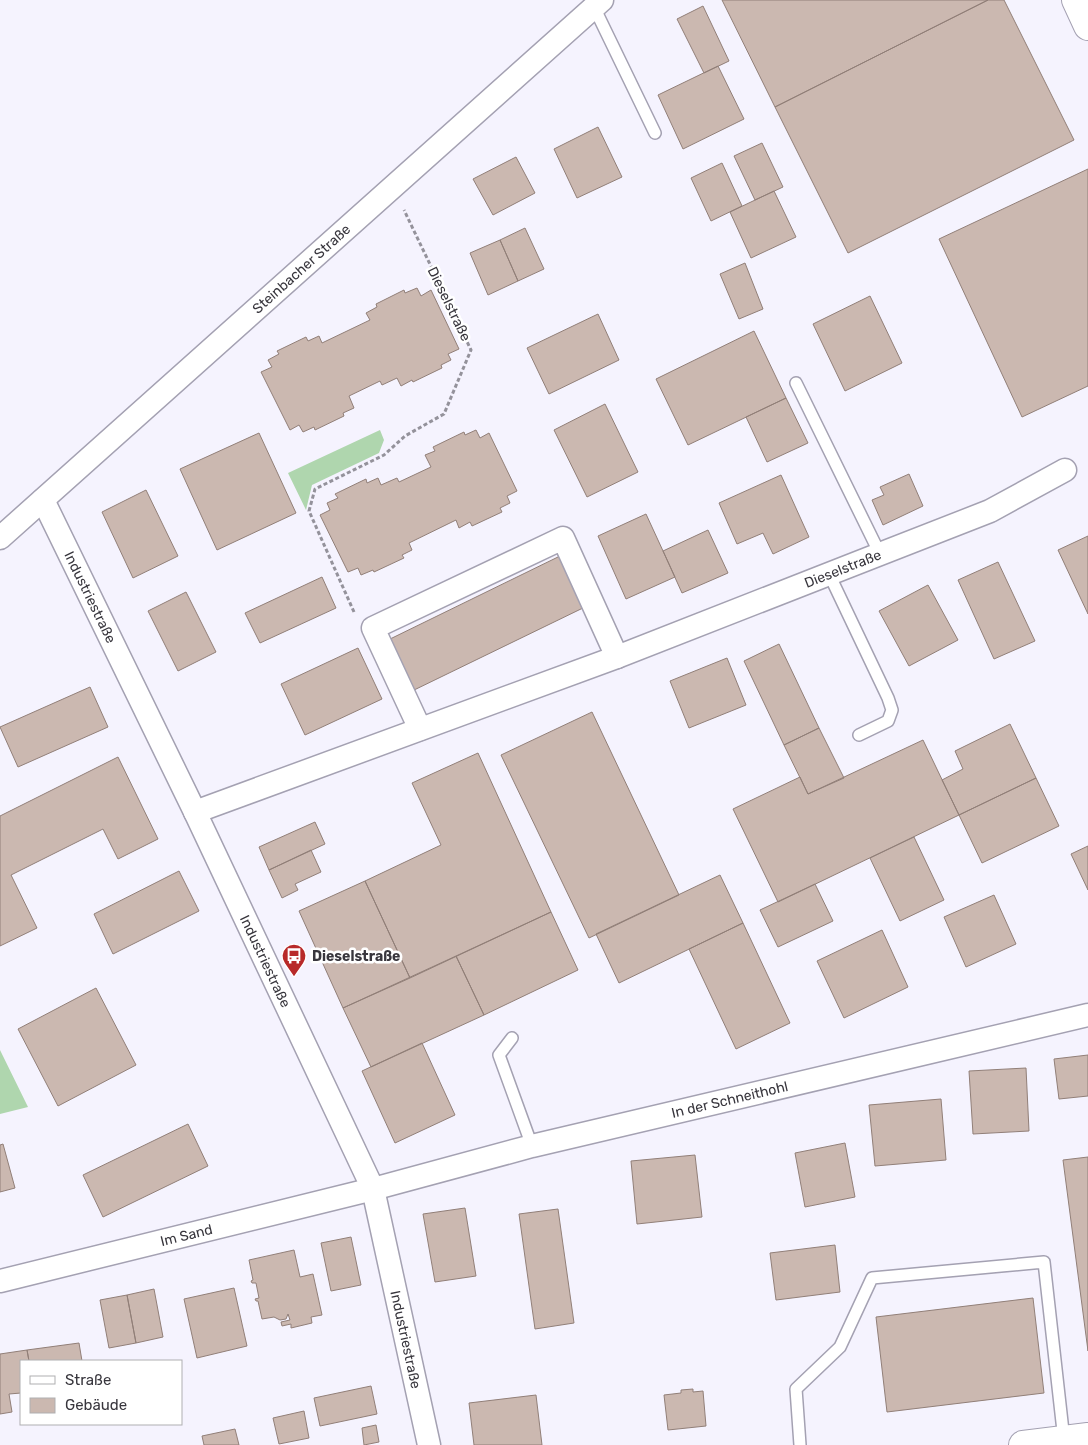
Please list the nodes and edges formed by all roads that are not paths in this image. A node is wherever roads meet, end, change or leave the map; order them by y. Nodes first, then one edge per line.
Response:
1 (1076, 0) edge
2 (598, 4) edge
3 (1088, 26) edge
4 (655, 133) dead end
5 (796, 383) dead end
6 (1065, 470) dead end
7 (43, 500) junction
8 (0, 538) edge
9 (880, 554) junction
10 (829, 574) junction
11 (617, 657) junction
12 (420, 729) junction
13 (859, 735) dead end
14 (195, 812) junction
15 (1088, 1015) edge
16 (512, 1038) dead end
17 (532, 1146) junction
18 (373, 1190) junction
19 (0, 1281) edge
20 (1073, 1441) edge
21 (429, 1445) edge
22 (800, 1445) edge
23 (1023, 1445) edge

1 - 3 street
2 - 4 lane
2 - 7 street, Steinbacher Straße
5 - 9 lane
6 - 9 street, Dieselstraße
7 - 8 street, Steinbacher Straße
7 - 14 street, Industriestraße
9 - 10 street, Dieselstraße
10 - 11 street, Dieselstraße
10 - 13 lane
11 - 12 street, Dieselstraße
11 - 12 street
12 - 14 street, Dieselstraße
14 - 18 street, Industriestraße
15 - 17 street, In der Schneithohl
16 - 17 lane
17 - 18 street, In der Schneithohl
18 - 19 street, Im Sand
18 - 21 street, Industriestraße
20 - 22 lane
20 - 23 street

